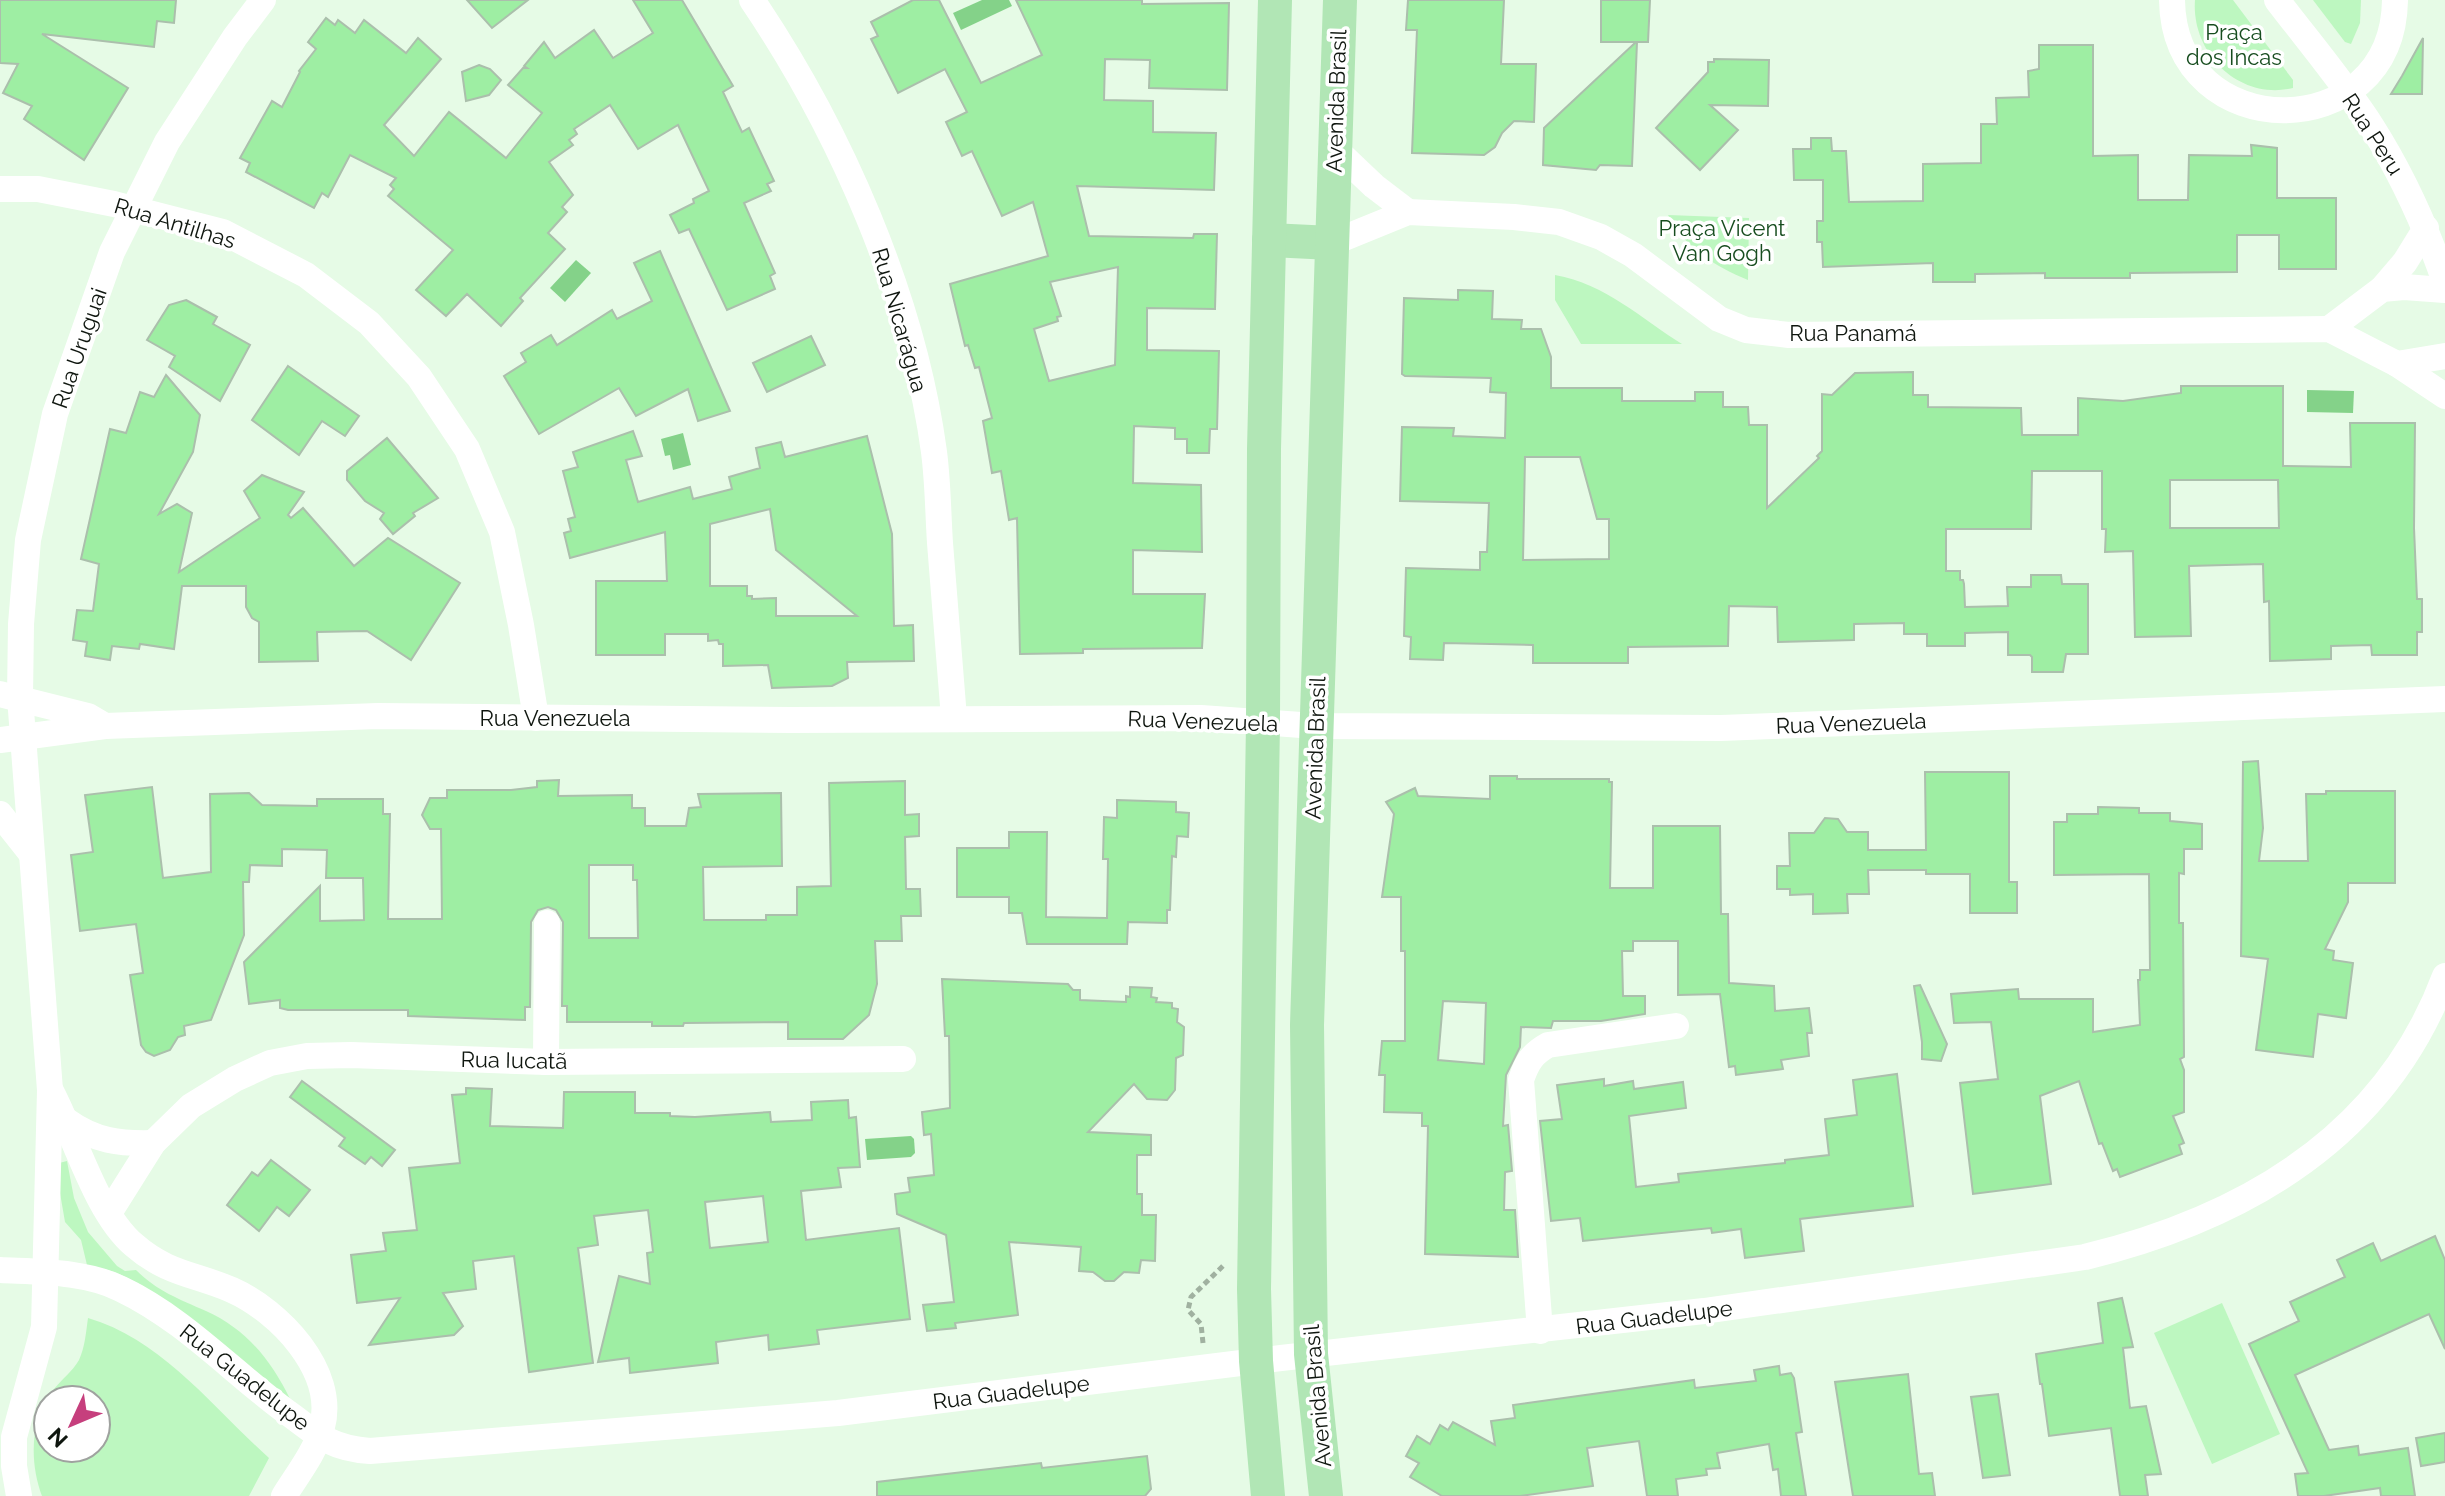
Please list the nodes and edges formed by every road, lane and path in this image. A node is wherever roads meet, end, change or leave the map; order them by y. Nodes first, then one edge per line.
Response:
1 (263, 0) edge
2 (752, 0) edge
3 (1275, 0) edge
4 (1340, 0) edge
5 (2172, 0) edge
6 (2277, 0) edge
7 (2395, 0) edge
8 (2347, 92) junction
9 (1335, 149) junction
10 (0, 189) edge
11 (133, 209) junction
12 (1408, 212) junction
13 (2426, 228) junction
14 (1269, 240) junction
15 (1332, 243) junction
16 (2445, 282) edge
17 (2382, 289) junction
18 (2445, 290) edge
19 (2329, 329) junction
20 (2445, 356) edge
21 (2397, 364) junction
22 (2445, 396) edge
23 (10, 696) edge
24 (2445, 699) edge
25 (536, 718) junction
26 (954, 718) junction
27 (1263, 723) junction
28 (105, 726) junction
29 (1315, 726) junction
30 (11, 738) edge
31 (0, 814) edge
32 (30, 852) junction
33 (547, 923) dead end
34 (2445, 976) edge
35 (1676, 1026) dead end
36 (903, 1059) dead end
37 (546, 1062) junction
38 (50, 1090) junction
39 (67, 1121) junction
40 (153, 1143) junction
41 (109, 1213) junction
42 (1255, 1261) junction
43 (0, 1270) edge
44 (45, 1272) junction
45 (1540, 1331) junction
46 (1311, 1354) junction
47 (1256, 1361) junction
48 (1206, 1368) junction
49 (320, 1436) junction
50 (19, 1496) edge
51 (284, 1496) edge
52 (1268, 1496) edge
53 (1326, 1496) edge

1 - 11 street, Rua Uruguai
2 - 26 street, Rua Nicarágua
3 - 14 main road
4 - 9 main road, Avenida Brasil
5 - 8 street
6 - 8 street, Rua Peru
7 - 8 street
8 - 13 street, Rua Peru
9 - 12 street
9 - 15 main road, Avenida Brasil
10 - 11 street, Rua Antilhas
11 - 23 street, Rua Uruguai
11 - 25 street, Rua Antilhas
12 - 15 street, Rua Panamá
12 - 19 street, Rua Panamá
13 - 16 street, Rua Peru
13 - 17 street
14 - 15 main road
14 - 27 main road
15 - 29 main road, Avenida Brasil
17 - 18 street
17 - 19 street
19 - 21 street, Rua Panamá
20 - 21 street
21 - 22 street, Rua Panamá
23 - 28 street, Rua Venezuela
23 - 30 street, Rua Uruguai
24 - 29 street, Rua Venezuela
25 - 26 street, Rua Venezuela
25 - 28 street, Rua Venezuela
26 - 27 street, Rua Venezuela
27 - 29 street, Rua Venezuela
27 - 42 main road
28 - 30 street, Rua Venezuela
29 - 46 main road, Avenida Brasil
30 - 32 street
31 - 32 street
32 - 38 street
33 - 37 street
34 - 45 street, Rua Guadelupe
35 - 45 street
36 - 37 street, Rua Iucatã
37 - 40 street, Rua Iucatã
38 - 39 street
38 - 44 street
39 - 40 street
39 - 41 street
40 - 41 street, Rua Iucatã
41 - 49 street
42 - 47 main road
42 - 48 path
43 - 44 street, Rua Guadelupe
44 - 49 street, Rua Guadelupe
44 - 50 street
45 - 46 street, Rua Guadelupe
46 - 47 street, Rua Guadelupe
46 - 53 main road, Avenida Brasil
47 - 48 street, Rua Guadelupe
47 - 52 main road
48 - 49 street, Rua Guadelupe
49 - 51 street

